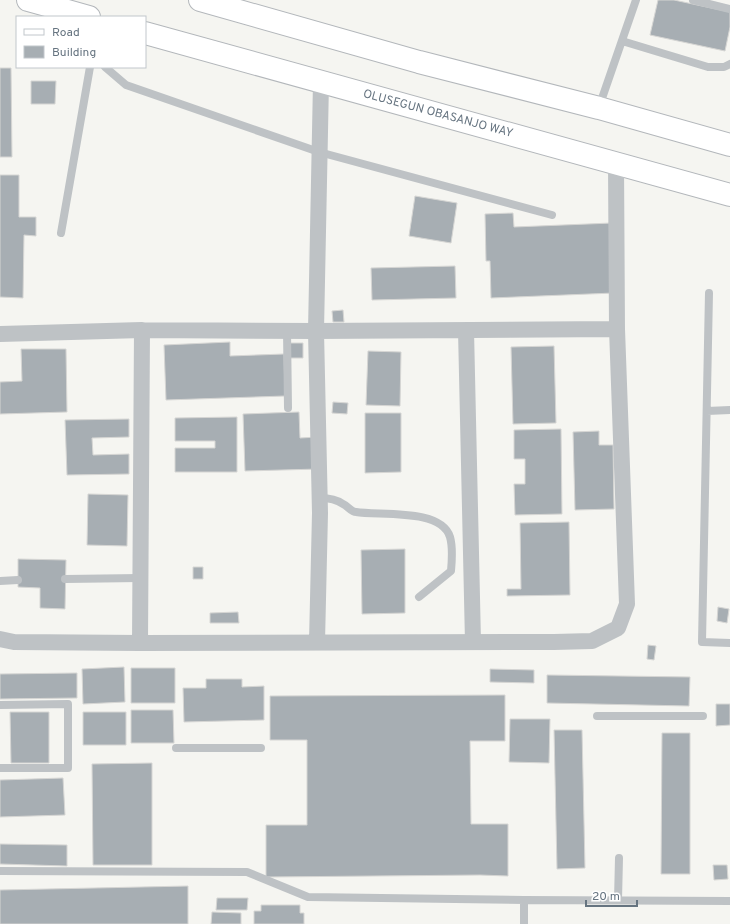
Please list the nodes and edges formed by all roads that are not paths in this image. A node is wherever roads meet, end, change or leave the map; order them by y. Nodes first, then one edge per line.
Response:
1 (28, 0) edge
2 (200, 0) edge
3 (636, 0) edge
4 (693, 0) edge
5 (730, 9) edge
6 (85, 16) edge
7 (146, 33) edge
8 (622, 41) junction
9 (730, 64) edge
10 (90, 68) edge
11 (106, 68) edge
12 (321, 82) junction
13 (599, 108) junction
14 (730, 145) edge
15 (319, 152) junction
16 (616, 163) junction
17 (730, 195) edge
18 (552, 215) dead end
19 (61, 233) dead end
20 (709, 293) dead end
21 (617, 329) junction
22 (142, 330) junction
23 (288, 330) junction
24 (466, 330) junction
25 (316, 331) junction
26 (0, 334) edge
27 (288, 408) dead end
28 (730, 410) edge
29 (707, 412) junction
30 (320, 498) junction
31 (140, 578) junction
32 (18, 580) dead end
33 (65, 580) dead end
34 (0, 581) edge
35 (419, 597) dead end
36 (0, 639) edge
37 (317, 642) junction
38 (473, 642) junction
39 (140, 643) junction
40 (730, 643) edge
41 (0, 705) edge
42 (597, 716) dead end
43 (703, 716) dead end
44 (176, 748) dead end
45 (261, 748) dead end
46 (0, 768) edge
47 (619, 858) dead end
48 (0, 872) edge
49 (524, 900) junction
50 (618, 900) junction
51 (730, 901) edge
52 (524, 924) edge

1 - 6 main road
2 - 13 main road
3 - 8 lane
4 - 5 lane
7 - 12 main road, OLUSEGUN OBASANJO WAY
8 - 9 lane
8 - 13 lane
10 - 19 lane
11 - 15 lane
12 - 15 street
12 - 16 main road, OLUSEGUN OBASANJO WAY
13 - 14 main road
15 - 18 lane
15 - 25 street
16 - 17 main road, OLUSEGUN OBASANJO WAY
16 - 21 street
20 - 29 lane
21 - 24 street
21 - 38 street
22 - 23 street
22 - 26 street
22 - 31 street
23 - 25 street
23 - 27 lane
24 - 25 street
24 - 38 street
25 - 30 street
28 - 29 lane
29 - 40 lane
30 - 35 lane
30 - 37 street
31 - 33 lane
31 - 39 street
32 - 34 lane
36 - 39 street
37 - 38 street
37 - 39 street
41 - 46 lane
42 - 43 lane
44 - 45 lane
47 - 50 lane
48 - 49 lane
49 - 50 lane
49 - 52 lane
50 - 51 lane

